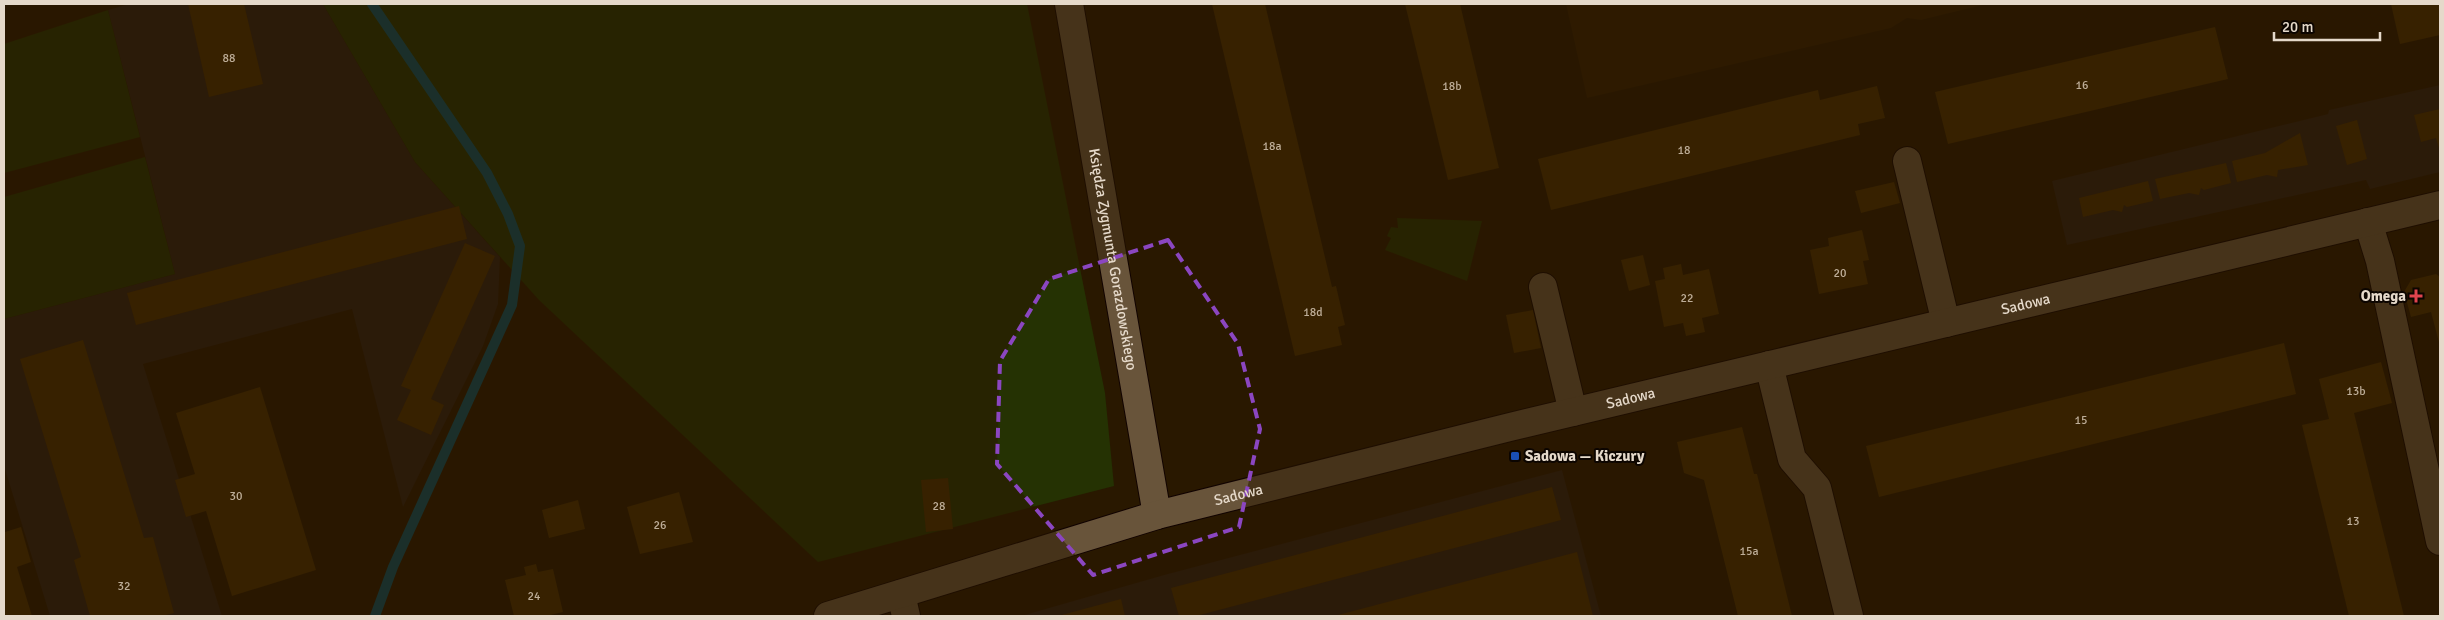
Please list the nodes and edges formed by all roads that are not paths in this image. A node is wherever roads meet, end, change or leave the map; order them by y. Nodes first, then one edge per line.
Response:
1 (1069, 4) edge
2 (1907, 161) dead end
3 (2440, 205) edge
4 (2368, 222) junction
5 (1543, 287) dead end
6 (1946, 323) junction
7 (1769, 365) junction
8 (1573, 412) junction
9 (1157, 515) junction
10 (2440, 541) edge
11 (904, 605) edge
12 (828, 616) edge
13 (1849, 616) edge

1 - 9 street, Księdza Zygmunta Gorazdowskiego
2 - 6 street
3 - 4 street, Sadowa
4 - 6 street, Sadowa
4 - 10 street
5 - 8 street
6 - 7 street, Sadowa
7 - 8 street, Sadowa
7 - 13 street
8 - 9 street, Sadowa
9 - 11 street, Sadowa
11 - 12 street, Sadowa

